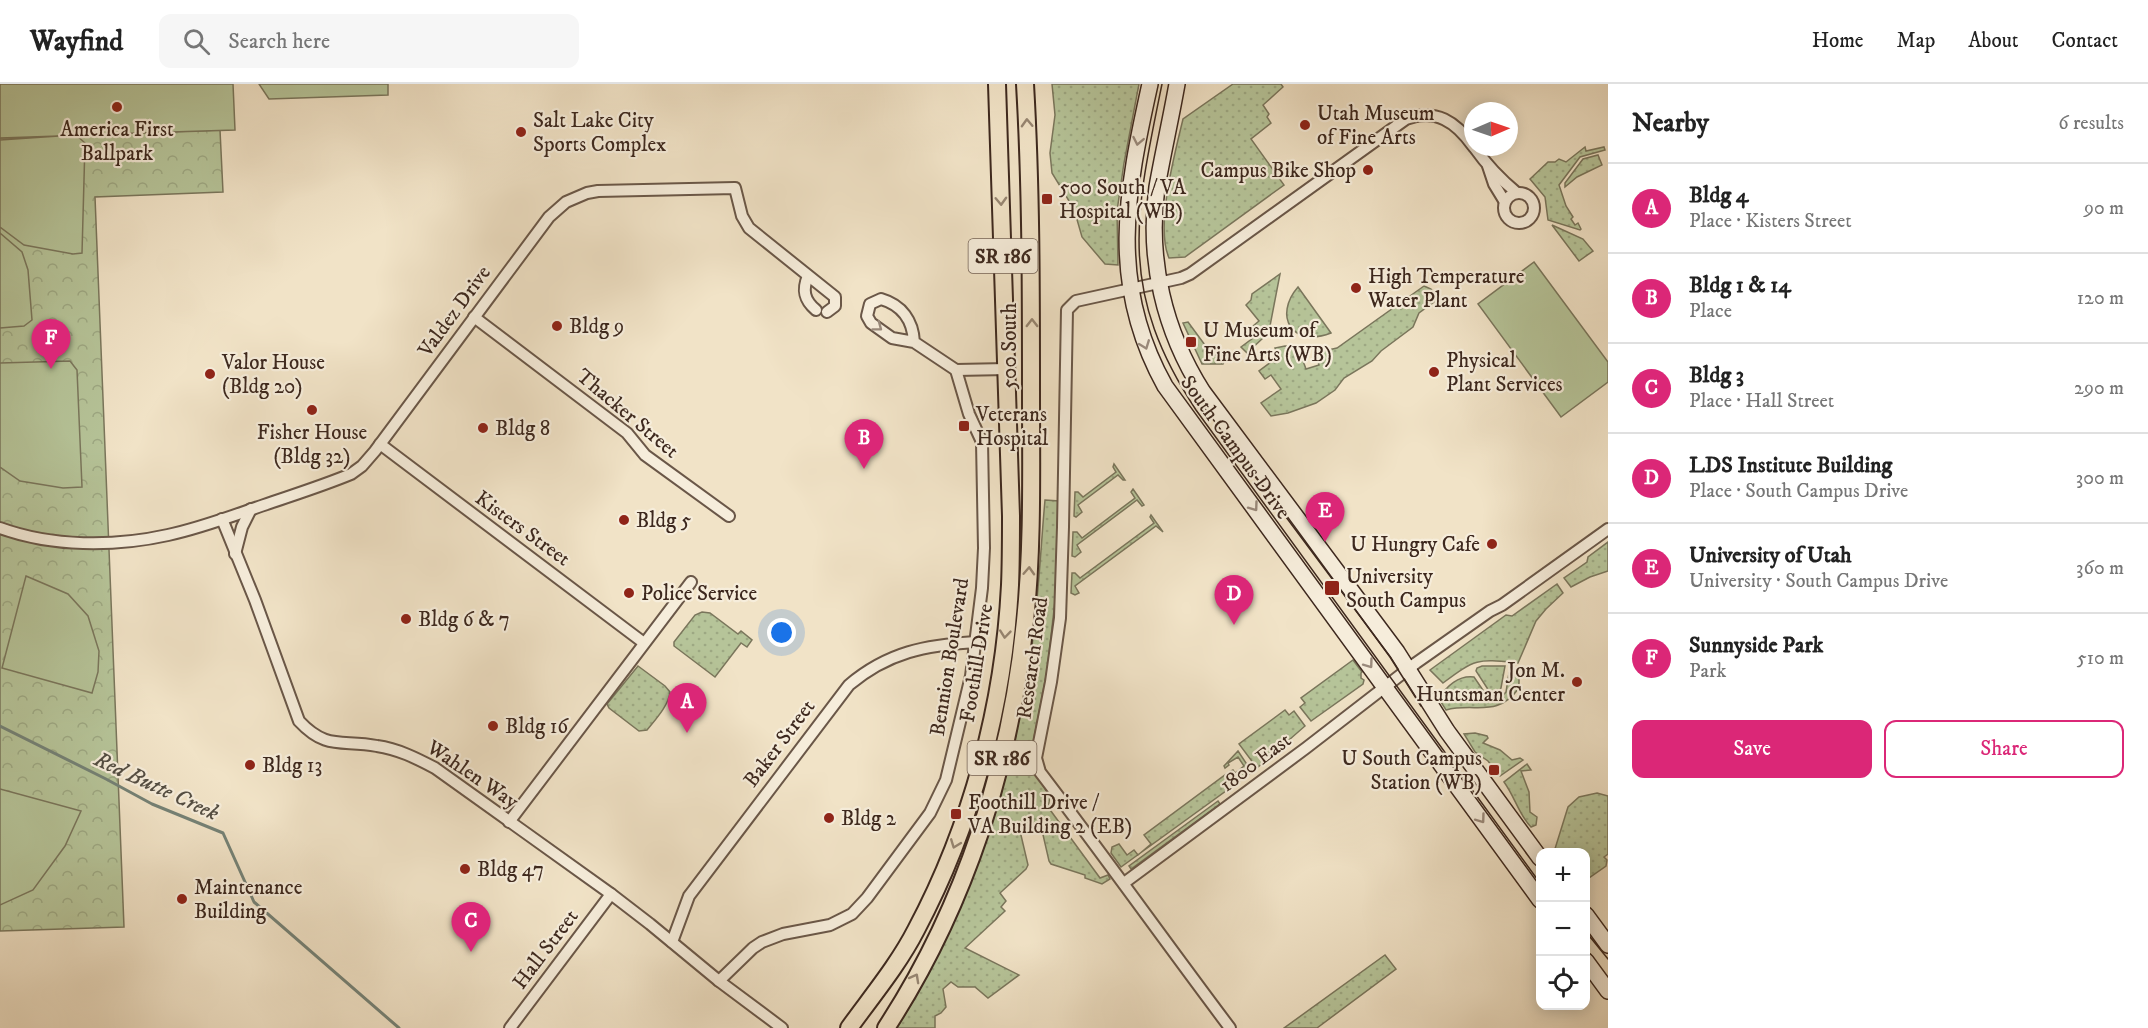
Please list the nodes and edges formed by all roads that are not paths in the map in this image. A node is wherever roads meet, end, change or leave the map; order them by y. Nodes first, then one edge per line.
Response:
1 (997, 84) edge
2 (1025, 84) edge
3 (1150, 84) edge
4 (1177, 84) edge
5 (1464, 134) edge
6 (1480, 156) edge
7 (1487, 166) junction
8 (1517, 193) junction
9 (1505, 202) junction
10 (808, 276) junction
11 (1159, 283) junction
12 (1136, 288) junction
13 (474, 317) junction
14 (914, 342) junction
15 (1007, 369) junction
16 (956, 370) junction
17 (1031, 381) junction
18 (380, 444) junction
19 (1010, 450) joint
20 (1031, 464) joint
21 (251, 509) junction
22 (729, 516) dead end
23 (222, 519) junction
24 (0, 528) edge
25 (1608, 529) edge
26 (235, 554) junction
27 (691, 582) dead end
28 (976, 642) junction
29 (644, 643) junction
30 (1408, 670) junction
31 (1385, 686) junction
32 (509, 822) junction
33 (1536, 853) edge
34 (1124, 883) junction
35 (611, 894) junction
36 (1536, 894) edge
37 (1590, 920) edge
38 (672, 942) junction
39 (1608, 945) edge
40 (1590, 966) edge
41 (719, 981) junction
42 (1608, 991) edge
43 (510, 1028) edge
44 (782, 1028) edge
45 (849, 1028) edge
46 (885, 1028) edge
47 (1230, 1028) edge

1 -> 15 main road, 500 South / SR 186
17 -> 2 main road, 500 South / SR 186
3 -> 12 street, South Campus Drive
4 - 11 street, South Campus Drive
5 - 11 street, Research Road
6 - 7 street, Research Road
7 - 8 street
7 - 9 street
8 - 9 street
8 - 9 street
10 - 10 street, Valdez Drive
10 - 13 street, Valdez Drive
11 - 12 street, Research Road
11 - 30 street, South Campus Drive
12 -> 31 street, South Campus Drive
12 - 34 street, Research Road
13 - 18 street, Valdez Drive
13 - 22 street, Thacker Street
14 -> 14 street
14 - 16 street
15 - 16 street
15 - 17 main road
15 - 19 main road, 500 South / SR 186
16 - 28 street, Bennion Boulevard
17 - 20 main road, 500 South / SR 186
18 - 21 street, Valdez Drive
18 - 29 street, Kisters Street
19 -> 45 main road, Foothill Drive / SR 186
46 -> 20 main road, Foothill Drive / SR 186
21 - 23 street, Valdez Drive
21 - 26 street
23 - 24 street, Valdez Drive
23 - 26 street, Wahlen Way
25 - 30 street, 1800 East
26 - 32 street, Wahlen Way
27 - 29 street
28 - 38 street, Baker Street
28 - 41 street, Bennion Boulevard
29 - 32 street
30 - 31 street, 1800 East
30 - 33 street, South Campus Drive
31 - 34 street, 1800 East
31 -> 36 street, South Campus Drive
32 - 35 street, Wahlen Way
34 - 47 street, Research Road
35 - 38 street, Wahlen Way
35 - 43 street, Hall Street
37 - 39 street
38 - 41 street, Wahlen Way
40 - 42 street
41 - 44 street, Wahlen Way

